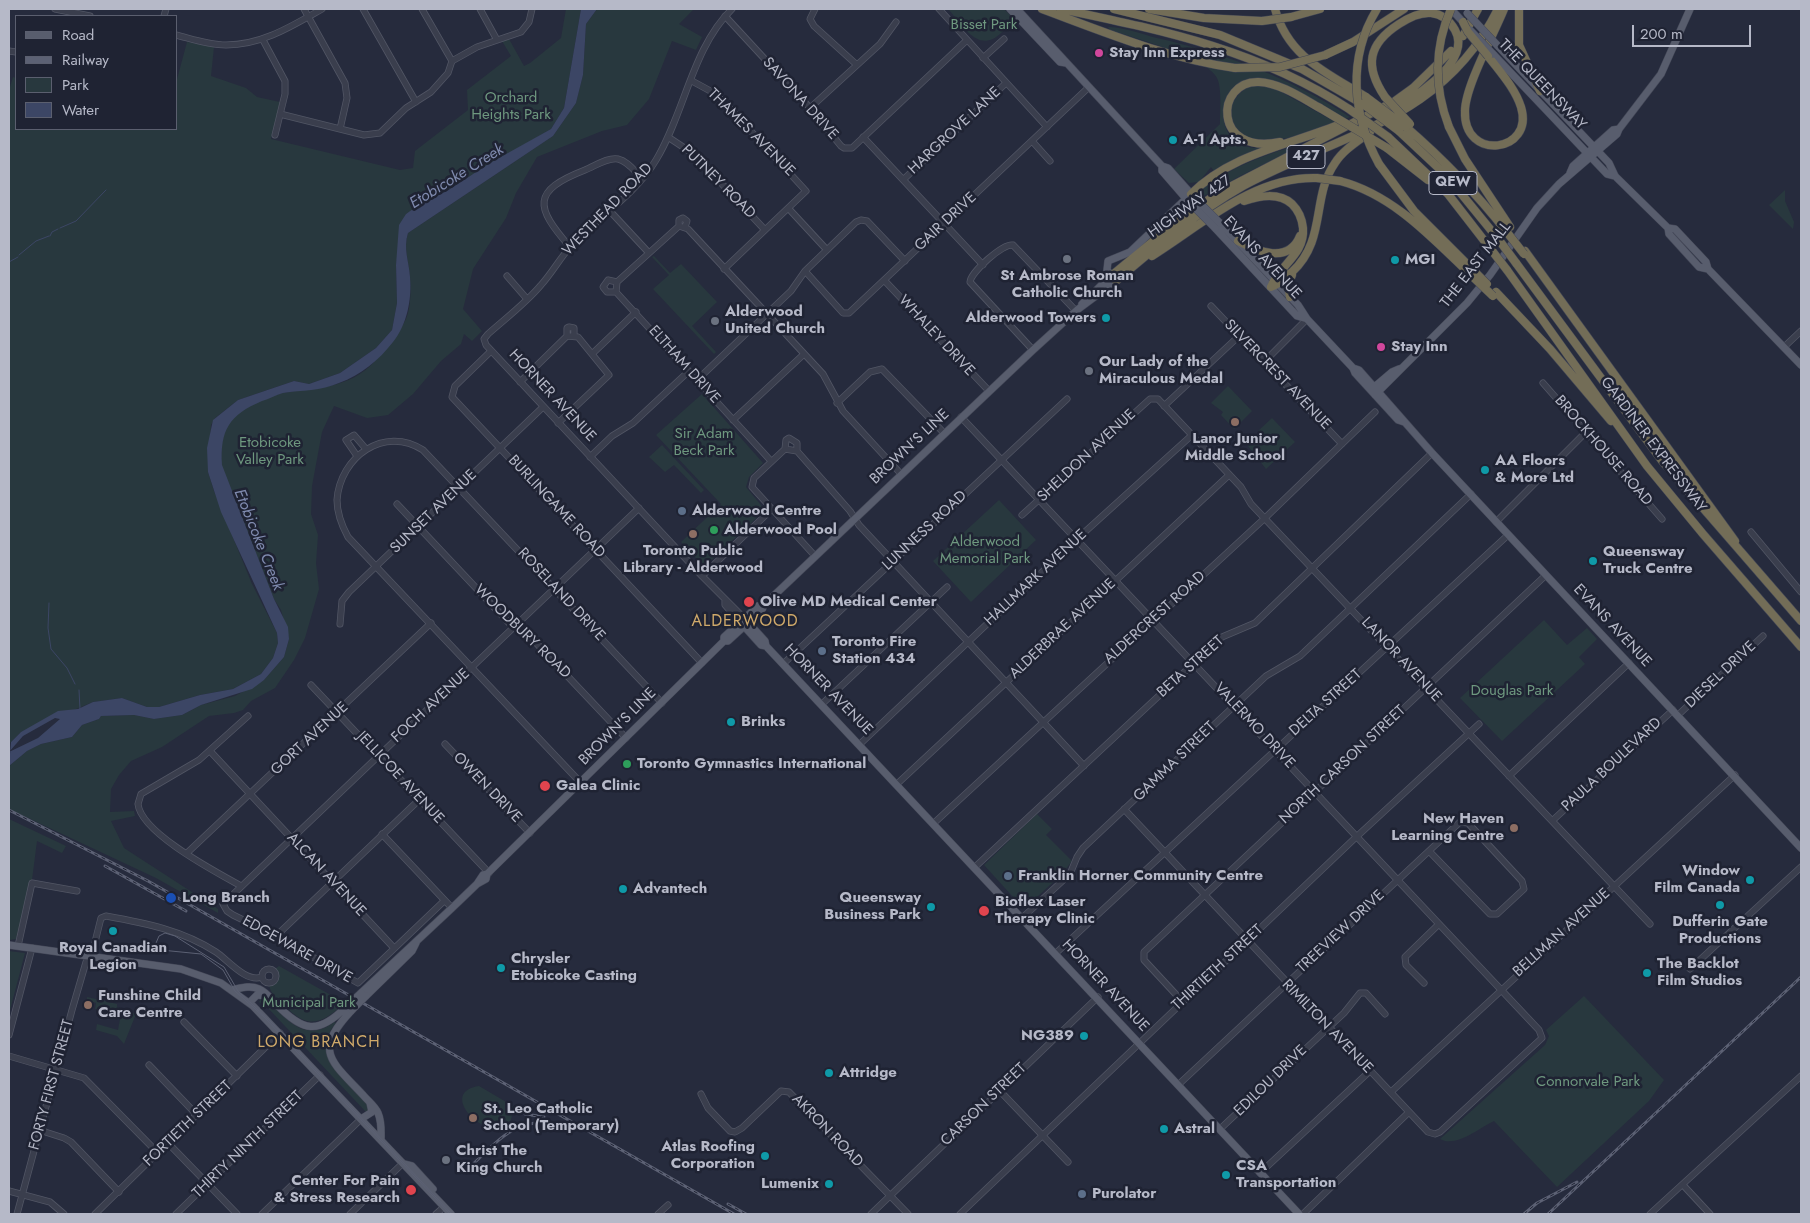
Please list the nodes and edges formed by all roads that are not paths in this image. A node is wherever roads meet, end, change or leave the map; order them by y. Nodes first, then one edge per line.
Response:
1 (56, 9) edge
2 (304, 9) edge
3 (322, 9) edge
4 (363, 9) edge
5 (422, 9) edge
6 (480, 9) edge
7 (532, 9) edge
8 (732, 9) edge
9 (814, 9) edge
10 (939, 9) edge
11 (1010, 9) edge
12 (1018, 9) edge
13 (1042, 9) edge
14 (1061, 9) edge
15 (1114, 9) edge
16 (1149, 9) edge
17 (1275, 9) edge
18 (1320, 9) edge
19 (1377, 9) edge
20 (1404, 9) edge
21 (1451, 9) edge
22 (1478, 9) edge
23 (1498, 9) edge
24 (1504, 9) edge
25 (1519, 9) edge
26 (1690, 9) edge
27 (1465, 11) edge
28 (85, 15) edge
29 (308, 16) junction
30 (725, 16) junction
31 (896, 22) dead end
32 (1463, 22) joint
33 (178, 35) edge
34 (1463, 36) dead end
35 (1004, 39) dead end
36 (262, 40) junction
37 (497, 40) junction
38 (967, 40) junction
39 (1451, 51) dead end
40 (1491, 55) junction
41 (983, 58) junction
42 (452, 61) junction
43 (1066, 63) junction
44 (857, 65) junction
45 (692, 81) junction
46 (1420, 82) junction
47 (1006, 83) junction
48 (1089, 88) junction
49 (1540, 90) junction
50 (1365, 101) junction
51 (416, 102) junction
52 (810, 108) junction
53 (280, 114) junction
54 (1381, 124) junction
55 (1047, 127) junction
56 (1405, 127) junction
57 (340, 129) junction
58 (1316, 134) junction
59 (275, 135) dead end
60 (668, 137) junction
61 (864, 137) junction
62 (1032, 142) junction
63 (1596, 149) junction
64 (1298, 151) junction
65 (1590, 155) junction
66 (1050, 161) dead end
67 (1615, 176) junction
68 (642, 178) junction
69 (904, 179) junction
70 (1448, 194) junction
71 (1192, 200) junction
72 (788, 209) junction
73 (609, 210) junction
74 (1223, 210) junction
75 (944, 223) junction
76 (1218, 226) junction
77 (1303, 227) junction
78 (1508, 229) junction
79 (765, 230) junction
80 (1238, 241) junction
81 (570, 247) junction
82 (827, 250) junction
83 (649, 252) junction
84 (905, 261) junction
85 (1136, 263) junction
86 (983, 264) junction
87 (1297, 267) junction
88 (724, 268) junction
89 (805, 272) junction
90 (1474, 274) junction
91 (507, 276) dead end
92 (1115, 276) junction
93 (884, 280) junction
94 (1274, 284) junction
95 (1290, 296) junction
96 (527, 299) junction
97 (1211, 306) dead end
98 (1076, 310) junction
99 (636, 312) junction
100 (766, 314) junction
101 (1307, 320) junction
102 (1801, 330) edge
103 (1239, 336) junction
104 (484, 340) joint
105 (1784, 347) junction
106 (1033, 350) junction
107 (491, 351) junction
108 (592, 354) junction
109 (804, 354) junction
110 (1264, 362) junction
111 (1801, 365) edge
112 (689, 371) junction
113 (697, 380) junction
114 (520, 382) junction
115 (1543, 383) dead end
116 (989, 391) junction
117 (1375, 391) junction
118 (1153, 397) joint
119 (1067, 399) dead end
120 (837, 403) junction
121 (1164, 406) junction
122 (543, 407) junction
123 (1375, 412) dead end
124 (961, 418) junction
125 (734, 420) junction
126 (558, 422) junction
127 (1586, 431) junction
128 (944, 433) junction
129 (1192, 435) junction
130 (1342, 444) junction
131 (500, 448) junction
132 (1634, 448) junction
133 (366, 449) junction
134 (785, 449) junction
135 (797, 451) junction
136 (1432, 453) junction
137 (357, 456) junction
138 (590, 457) junction
139 (1002, 460) junction
140 (771, 461) junction
141 (901, 474) junction
142 (1230, 475) junction
143 (459, 487) junction
144 (1471, 494) junction
145 (1040, 500) junction
146 (397, 504) dead end
147 (639, 508) junction
148 (772, 510) junction
149 (1022, 516) dead end
150 (1265, 518) junction
151 (854, 519) junction
152 (1662, 519) dead end
153 (1496, 522) junction
154 (418, 526) junction
155 (1751, 532) dead end
156 (1508, 535) junction
157 (1077, 539) junction
158 (596, 549) junction
159 (815, 556) junction
160 (1744, 556) junction
161 (892, 561) junction
162 (376, 566) junction
163 (1312, 566) junction
164 (1546, 575) junction
165 (702, 576) junction
166 (1115, 579) junction
167 (947, 587) dead end
168 (555, 588) junction
169 (1801, 592) edge
170 (930, 602) junction
171 (1351, 607) junction
172 (1153, 619) junction
173 (1801, 621) edge
174 (744, 622) junction
175 (431, 623) junction
176 (340, 624) dead end
177 (516, 625) junction
178 (1763, 636) dead end
179 (968, 642) junction
180 (1388, 646) junction
181 (1801, 647) edge
182 (1194, 662) junction
183 (702, 663) junction
184 (784, 664) junction
185 (1629, 664) junction
186 (472, 667) junction
187 (1006, 683) junction
188 (311, 684) dead end
189 (1426, 687) junction
190 (662, 703) junction
191 (822, 704) junction
192 (1234, 705) junction
193 (338, 712) junction
194 (1675, 713) junction
195 (248, 716) dead end
196 (1043, 722) junction
197 (1480, 724) dead end
198 (1469, 734) junction
199 (626, 738) junction
200 (445, 744) dead end
201 (860, 744) junction
202 (1275, 749) junction
203 (210, 751) junction
204 (378, 755) junction
205 (1084, 766) junction
206 (1735, 775) junction
207 (1509, 776) junction
208 (581, 783) junction
209 (897, 784) junction
210 (1314, 791) junction
211 (251, 794) junction
212 (420, 799) junction
213 (1124, 810) junction
214 (1552, 821) junction
215 (934, 823) junction
216 (530, 833) junction
217 (382, 834) junction
218 (1357, 836) junction
219 (292, 838) junction
220 (1801, 848) edge
221 (1429, 851) junction
222 (187, 853) junction
223 (1165, 853) junction
224 (975, 867) junction
225 (1801, 867) edge
226 (488, 873) junction
227 (1397, 879) junction
228 (332, 881) junction
229 (241, 886) junction
230 (1614, 886) junction
231 (77, 891) dead end
232 (1204, 895) junction
233 (444, 900) junction
234 (224, 903) joint
235 (452, 908) junction
236 (1022, 918) junction
237 (1439, 924) junction
238 (1650, 924) dead end
239 (276, 936) junction
240 (1247, 942) junction
241 (9, 945) edge
242 (18, 946) junction
243 (32, 948) junction
244 (394, 948) junction
245 (1056, 953) junction
246 (89, 956) junction
247 (1690, 969) dead end
248 (262, 977) dead end
249 (1424, 983) dead end
250 (1286, 984) junction
251 (1501, 989) junction
252 (232, 990) junction
253 (268, 996) junction
254 (1098, 997) junction
255 (1182, 1001) junction
256 (250, 1002) junction
257 (349, 1009) junction
258 (1385, 1014) dead end
259 (184, 1022) dead end
260 (1328, 1026) junction
261 (280, 1034) junction
262 (9, 1035) edge
263 (1542, 1038) joint
264 (1139, 1042) junction
265 (9, 1056) edge
266 (149, 1065) dead end
267 (56, 1070) junction
268 (1370, 1071) junction
269 (237, 1076) junction
270 (320, 1076) junction
271 (1801, 1076) edge
272 (1178, 1085) junction
273 (999, 1090) junction
274 (1391, 1092) junction
275 (702, 1094) dead end
276 (368, 1100) junction
277 (1408, 1112) junction
278 (197, 1114) junction
279 (361, 1119) junction
280 (368, 1126) junction
281 (1220, 1129) junction
282 (39, 1130) junction
283 (1041, 1135) junction
284 (381, 1140) junction
285 (168, 1143) junction
286 (158, 1153) junction
287 (1068, 1162) dead end
288 (403, 1163) junction
289 (1260, 1173) junction
290 (207, 1184) junction
291 (1683, 1185) junction
292 (9, 1191) edge
293 (119, 1192) junction
294 (22, 1194) junction
295 (890, 1196) junction
296 (668, 1205) dead end
297 (448, 1211) edge
298 (16, 1214) edge
299 (64, 1214) edge
300 (95, 1214) edge
301 (176, 1214) edge
302 (237, 1214) edge
303 (262, 1214) edge
304 (350, 1214) edge
305 (436, 1214) edge
306 (658, 1214) edge
307 (871, 1214) edge
308 (908, 1214) edge
309 (960, 1214) edge
310 (1301, 1214) edge
311 (1650, 1214) edge
312 (1710, 1214) edge

1 - 28 street
2 - 29 street
3 - 29 street
4 - 51 street
5 - 42 street
6 - 37 street
7 - 37 street
8 - 30 street, WESTHEAD ROAD
9 - 44 street
10 - 38 street
11 - 43 main road, EVANS AVENUE
12 - 43 main road, EVANS AVENUE
13 - 20 highway, bridge
14 - 70 highway, QEW, bridge
15 - 50 highway, QEW
16 - 18 highway, bridge
17 - 50 highway
19 - 90 highway, bridge
21 - 32 main road
21 - 78 highway, bridge
22 - 34 highway
23 - 54 highway, HIGHWAY 427 / 427
24 - 40 highway
25 - 49 highway
26 - 63 main road, THE EAST MALL
27 - 49 main road, THE QUEENSWAY, bridge
29 - 36 street
29 - 57 street
30 - 45 street, WESTHEAD ROAD
30 - 52 street, SAVONA DRIVE
31 - 44 street
32 - 40 highway, bridge
33 - 36 street
35 - 41 street
36 - 53 street
37 - 42 street
38 - 41 street
38 - 61 street, SAVONA DRIVE
39 - 46 highway, HIGHWAY 427 / 427
40 - 65 main road, THE QUEENSWAY
41 - 47 street
42 - 51 street
43 - 48 main road, EVANS AVENUE
44 - 52 street
45 - 60 street, WESTHEAD ROAD
45 - 72 street, THAMES AVENUE
46 - 58 highway
46 - 64 highway, HIGHWAY 427 / 427
47 - 55 street
47 - 69 street, HARGROVE LANE
48 - 55 street, GAIR DRIVE
48 - 71 main road, EVANS AVENUE
49 - 63 main road, THE QUEENSWAY
50 - 56 highway, QEW, bridge
51 - 57 street
52 - 61 street, SAVONA DRIVE
53 - 57 street
53 - 59 street
54 - 85 highway, HIGHWAY 427 / 427
54 - 87 highway
55 - 62 street, GAIR DRIVE
56 - 64 highway, bridge
56 - 78 highway
56 - 160 highway, GARDINER EXPRESSWAY / QEW, bridge
58 - 70 highway, bridge
58 - 71 highway
60 - 68 street, WESTHEAD ROAD
60 - 79 street, PUTNEY ROAD
61 - 69 street
62 - 66 street
62 - 75 street, GAIR DRIVE
63 - 65 main road, THE EAST MALL
63 - 67 main road, THE QUEENSWAY
64 - 92 highway, HIGHWAY 427 / 427
65 - 67 main road, THE QUEENSWAY
65 - 117 main road, THE EAST MALL
67 - 105 main road, THE QUEENSWAY
68 - 73 street, WESTHEAD ROAD
68 - 81 street
69 - 75 street
70 - 132 highway, GARDINER EXPRESSWAY / QEW, bridge
71 - 76 main road, EVANS AVENUE, bridge
71 - 92 main road
72 - 79 street
72 - 82 street
73 - 81 street, WESTHEAD ROAD
73 - 83 street
74 - 77 highway
74 - 85 highway
74 - 90 highway, bridge
75 - 84 street, GAIR DRIVE
75 - 86 street
76 - 80 main road, EVANS AVENUE
76 - 94 main road, EVANS AVENUE
77 - 80 highway
77 - 94 highway
78 - 160 highway
79 - 88 street
80 - 94 main road, EVANS AVENUE
81 - 96 street, WESTHEAD ROAD
82 - 84 street
82 - 89 street
83 - 88 street
83 - 99 street, ELTHAM DRIVE
84 - 93 street, GAIR DRIVE
85 - 92 highway, HIGHWAY 427
86 - 98 street
86 - 106 street
87 - 94 highway
87 - 95 highway
88 - 100 street
89 - 93 street, GAIR DRIVE
89 - 100 street
90 - 132 highway, bridge
91 - 96 street
92 - 98 main road, BROWN'S LINE
93 - 116 street, WHALEY DRIVE
94 - 95 main road, EVANS AVENUE
94 - 101 main road, EVANS AVENUE
95 - 101 main road, EVANS AVENUE
96 - 104 street, WESTHEAD ROAD
97 - 103 street, SILVERCREST AVENUE
98 - 106 main road, BROWN'S LINE
99 - 108 street
99 - 112 street, ELTHAM DRIVE
100 - 109 street
100 - 113 street
101 - 110 street
101 - 117 main road, EVANS AVENUE
102 - 105 street
103 - 110 street, SILVERCREST AVENUE
103 - 121 street
104 - 107 street, HORNER AVENUE
105 - 111 main road, THE QUEENSWAY
106 - 116 main road, BROWN'S LINE
107 - 114 street, HORNER AVENUE
107 - 131 street, BURLINGAME ROAD
108 - 114 street
108 - 126 street
109 - 120 street
109 - 125 street
110 - 130 street, SILVERCREST AVENUE
112 - 113 street, ELTHAM DRIVE
112 - 138 street
113 - 125 street, ELTHAM DRIVE
114 - 122 street, HORNER AVENUE
115 - 127 street, BROCKHOUSE ROAD
116 - 124 main road, BROWN'S LINE
117 - 136 main road, EVANS AVENUE
118 - 121 street, LANOR AVENUE
118 - 145 street, SHELDON AVENUE
119 - 139 street, LUNNESS ROAD
120 - 128 street
120 - 141 street
121 - 129 street, LANOR AVENUE
122 - 126 street, HORNER AVENUE
122 - 131 street, SUNSET AVENUE
123 - 130 street, ALDERCREST ROAD
124 - 128 main road, BROWN'S LINE
124 - 139 street, VALERMO DRIVE
125 - 140 street, ELTHAM DRIVE
126 - 138 street, HORNER AVENUE
127 - 152 street, BROCKHOUSE ROAD
127 - 153 street
128 - 141 main road, BROWN'S LINE
129 - 142 street, LANOR AVENUE
129 - 157 street, HALLMARK AVENUE
130 - 150 street, ALDERCREST ROAD
131 - 143 street, SUNSET AVENUE
131 - 158 street, BURLINGAME ROAD
132 - 181 highway, GARDINER EXPRESSWAY
133 - 137 street, ROSELAND DRIVE
133 - 137 street
133 - 143 street, ROSELAND DRIVE
134 - 135 street
134 - 135 street
134 - 140 street
135 - 151 street
136 - 144 main road, EVANS AVENUE
136 - 163 street, BETA STREET
137 - 162 street, ROSELAND DRIVE
138 - 147 street, HORNER AVENUE
139 - 145 street, VALERMO DRIVE
139 - 161 street, LUNNESS ROAD
140 - 148 street
141 - 151 main road, BROWN'S LINE
142 - 150 street, LANOR AVENUE
142 - 166 street, ALDERBRAE AVENUE
143 - 154 street, SUNSET AVENUE
143 - 168 street, ROSELAND DRIVE
144 - 153 main road, EVANS AVENUE
144 - 171 street, GAMMA STREET
145 - 149 street, SHELDON AVENUE
145 - 157 street, VALERMO DRIVE
146 - 154 street, WOODBURY ROAD
147 - 158 street, FOCH AVENUE
147 - 165 street, HORNER AVENUE
148 - 159 street
148 - 165 street
150 - 163 street, LANOR AVENUE
150 - 172 street, ALDERCREST ROAD
151 - 159 main road, BROWN'S LINE
151 - 161 street
153 - 156 main road, EVANS AVENUE
154 - 162 street, SUNSET AVENUE
154 - 177 street, WOODBURY ROAD
155 - 169 street
156 - 164 main road, EVANS AVENUE
156 - 180 street, DELTA STREET
157 - 166 street, VALERMO DRIVE
157 - 179 street, HALLMARK AVENUE
158 - 168 street, FOCH AVENUE
158 - 183 street, BURLINGAME ROAD
159 - 174 main road, BROWN'S LINE
160 - 173 highway, GARDINER EXPRESSWAY
161 - 170 street
161 - 184 street, LUNNESS ROAD
162 - 175 street, ROSELAND DRIVE
162 - 176 street, SUNSET AVENUE
163 - 171 street, LANOR AVENUE
163 - 182 street, BETA STREET
164 - 185 main road, EVANS AVENUE
164 - 189 street, NORTH CARSON STREET
165 - 174 street, HORNER AVENUE
166 - 172 street, VALERMO DRIVE
166 - 187 street, ALDERBRAE AVENUE
167 - 170 street
168 - 177 street, FOCH AVENUE
168 - 190 street, ROSELAND DRIVE
170 - 179 street
170 - 191 street
171 - 180 street, LANOR AVENUE
171 - 192 street, GAMMA STREET
172 - 182 street, VALERMO DRIVE
172 - 196 street, ALDERCREST ROAD
174 - 183 main road, BROWN'S LINE
174 - 184 main road, HORNER AVENUE
175 - 186 street, ROSELAND DRIVE
175 - 193 street, GORT AVENUE
177 - 186 street, FOCH AVENUE
177 - 199 street, WOODBURY ROAD
178 - 194 street, DIESEL DRIVE
179 - 187 street
179 - 201 street, HALLMARK AVENUE
180 - 189 street, LANOR AVENUE
180 - 202 street, DELTA STREET
182 - 192 street, VALERMO DRIVE
182 - 205 street, BETA STREET
183 - 190 main road, BROWN'S LINE
184 - 191 main road, HORNER AVENUE
185 - 194 main road, EVANS AVENUE
185 - 207 street
186 - 204 street, FOCH AVENUE
186 - 208 street, ROSELAND DRIVE
187 - 196 street
187 - 209 street, ALDERBRAE AVENUE
188 - 193 street, JELLICOE AVENUE
189 - 198 street, LANOR AVENUE
189 - 210 street, NORTH CARSON STREET
190 - 199 main road, BROWN'S LINE
191 - 201 main road, HORNER AVENUE
192 - 202 street, VALERMO DRIVE
192 - 213 street, GAMMA STREET
193 - 204 street, JELLICOE AVENUE
193 - 211 street, GORT AVENUE
194 - 206 main road, EVANS AVENUE
194 - 214 street, PAULA BOULEVARD
195 - 203 street
196 - 205 street
196 - 215 street, ALDERCREST ROAD
197 - 198 street, THIRTIETH STREET
198 - 207 street, LANOR AVENUE
198 - 218 street, THIRTIETH STREET
199 - 208 main road, BROWN'S LINE
200 - 216 street, OWEN DRIVE
201 - 209 main road, HORNER AVENUE
202 - 210 street, VALERMO DRIVE
202 - 223 street, DELTA STREET
203 - 211 street, ALCAN AVENUE
203 - 222 street
204 - 212 street, JELLICOE AVENUE
204 - 219 street, FOCH AVENUE
205 - 224 street, BETA STREET
206 - 220 main road, EVANS AVENUE
206 - 230 street, BELLMAN AVENUE
207 - 214 street, LANOR AVENUE
208 - 216 main road, BROWN'S LINE
209 - 215 main road, HORNER AVENUE
210 - 218 street, VALERMO DRIVE
210 - 232 street, NORTH CARSON STREET
211 - 219 street, ALCAN AVENUE
211 - 222 street, GORT AVENUE
212 - 217 street
212 - 226 street, JELLICOE AVENUE
213 - 223 street, RIMILTON AVENUE
213 - 236 street, GAMMA STREET
214 - 230 street, LANOR AVENUE
215 - 224 main road, HORNER AVENUE
216 - 226 main road, BROWN'S LINE
217 - 228 street
217 - 233 street
218 - 227 street, VALERMO DRIVE
218 - 240 street, THIRTIETH STREET
219 - 228 street, ALCAN AVENUE
219 - 229 street, FOCH AVENUE
221 - 221 street, TREEVIEW DRIVE
221 - 227 street, TREEVIEW DRIVE
222 - 229 street
223 - 232 street, RIMILTON AVENUE
223 - 245 street, DELTA STREET
224 - 236 main road, HORNER AVENUE
225 - 247 street
226 - 235 main road, BROWN'S LINE
227 - 237 street, VALERMO DRIVE
227 - 250 street, TREEVIEW DRIVE
228 - 239 street
228 - 244 street, ALCAN AVENUE
229 - 234 street, FOCH AVENUE
230 - 238 street, LANOR AVENUE
230 - 251 street, BELLMAN AVENUE
231 - 242 street
232 - 240 street, RIMILTON AVENUE
232 - 255 street, NORTH CARSON STREET
233 - 235 street
233 - 244 street
234 - 239 street, EDGEWARE DRIVE
235 - 257 main road, BROWN'S LINE, bridge
236 - 245 main road, HORNER AVENUE
237 - 249 street
237 - 251 street, VALERMO DRIVE
239 - 244 street, EDGEWARE DRIVE
240 - 250 street, RIMILTON AVENUE
240 - 255 street, THIRTIETH STREET
241 - 242 main road
242 - 243 main road
243 - 246 main road
243 - 262 street
245 - 254 main road, HORNER AVENUE
246 - 248 street, FORTY FIRST STREET
246 - 252 main road
246 - 267 street, FORTY FIRST STREET
250 - 260 street, RIMILTON AVENUE
250 - 272 street, TREEVIEW DRIVE
251 - 263 street, VALERMO DRIVE
251 - 274 street, BELLMAN AVENUE
252 - 253 main road, BROWN'S LINE
252 - 256 main road
253 - 256 main road
253 - 257 main road, BROWN'S LINE
254 - 264 main road, HORNER AVENUE
254 - 273 street, CARSON STREET
255 - 264 street, THIRTIETH STREET
256 - 261 main road
257 - 276 main road, BROWN'S LINE
258 - 260 street, EDILOU DRIVE
259 - 269 street
260 - 268 street, RIMILTON AVENUE
260 - 281 street, EDILOU DRIVE
261 - 269 street, FORTIETH STREET
261 - 270 main road
263 - 277 street, RIMILTON AVENUE
264 - 272 main road, HORNER AVENUE
264 - 283 street, THIRTIETH STREET
265 - 267 street
266 - 278 street
267 - 282 street, FORTY FIRST STREET
267 - 286 street
268 - 274 street, RIMILTON AVENUE
268 - 289 street
269 - 278 street, FORTIETH STREET
270 - 279 main road
270 - 290 street, THIRTY NINTH STREET
271 - 291 street
272 - 281 main road, HORNER AVENUE
273 - 283 street
273 - 295 street, CARSON STREET
274 - 277 street, RIMILTON AVENUE
275 - 295 street, AKRON ROAD
276 - 279 main road
276 - 284 main road, BROWN'S LINE
277 - 310 street
278 - 285 street, FORTIETH STREET
279 - 280 main road
279 - 303 street
280 - 284 main road
280 - 288 main road
281 - 289 main road, HORNER AVENUE
282 - 293 street
282 - 294 street, FORTY FIRST STREET
283 - 287 street
283 - 309 street, THIRTIETH STREET
284 - 288 main road
285 - 286 street, FORTIETH STREET
285 - 290 street
286 - 293 street, FORTIETH STREET
288 - 297 main road
288 - 304 street
289 - 310 main road, HORNER AVENUE
290 - 301 street, THIRTY NINTH STREET
290 - 302 street
291 - 311 street
291 - 312 street
292 - 294 street
293 - 300 street, FORTIETH STREET
294 - 298 street, FORTY FIRST STREET
294 - 299 street
295 - 307 street, CARSON STREET
295 - 308 street, AKRON ROAD
296 - 306 street
297 - 305 street

